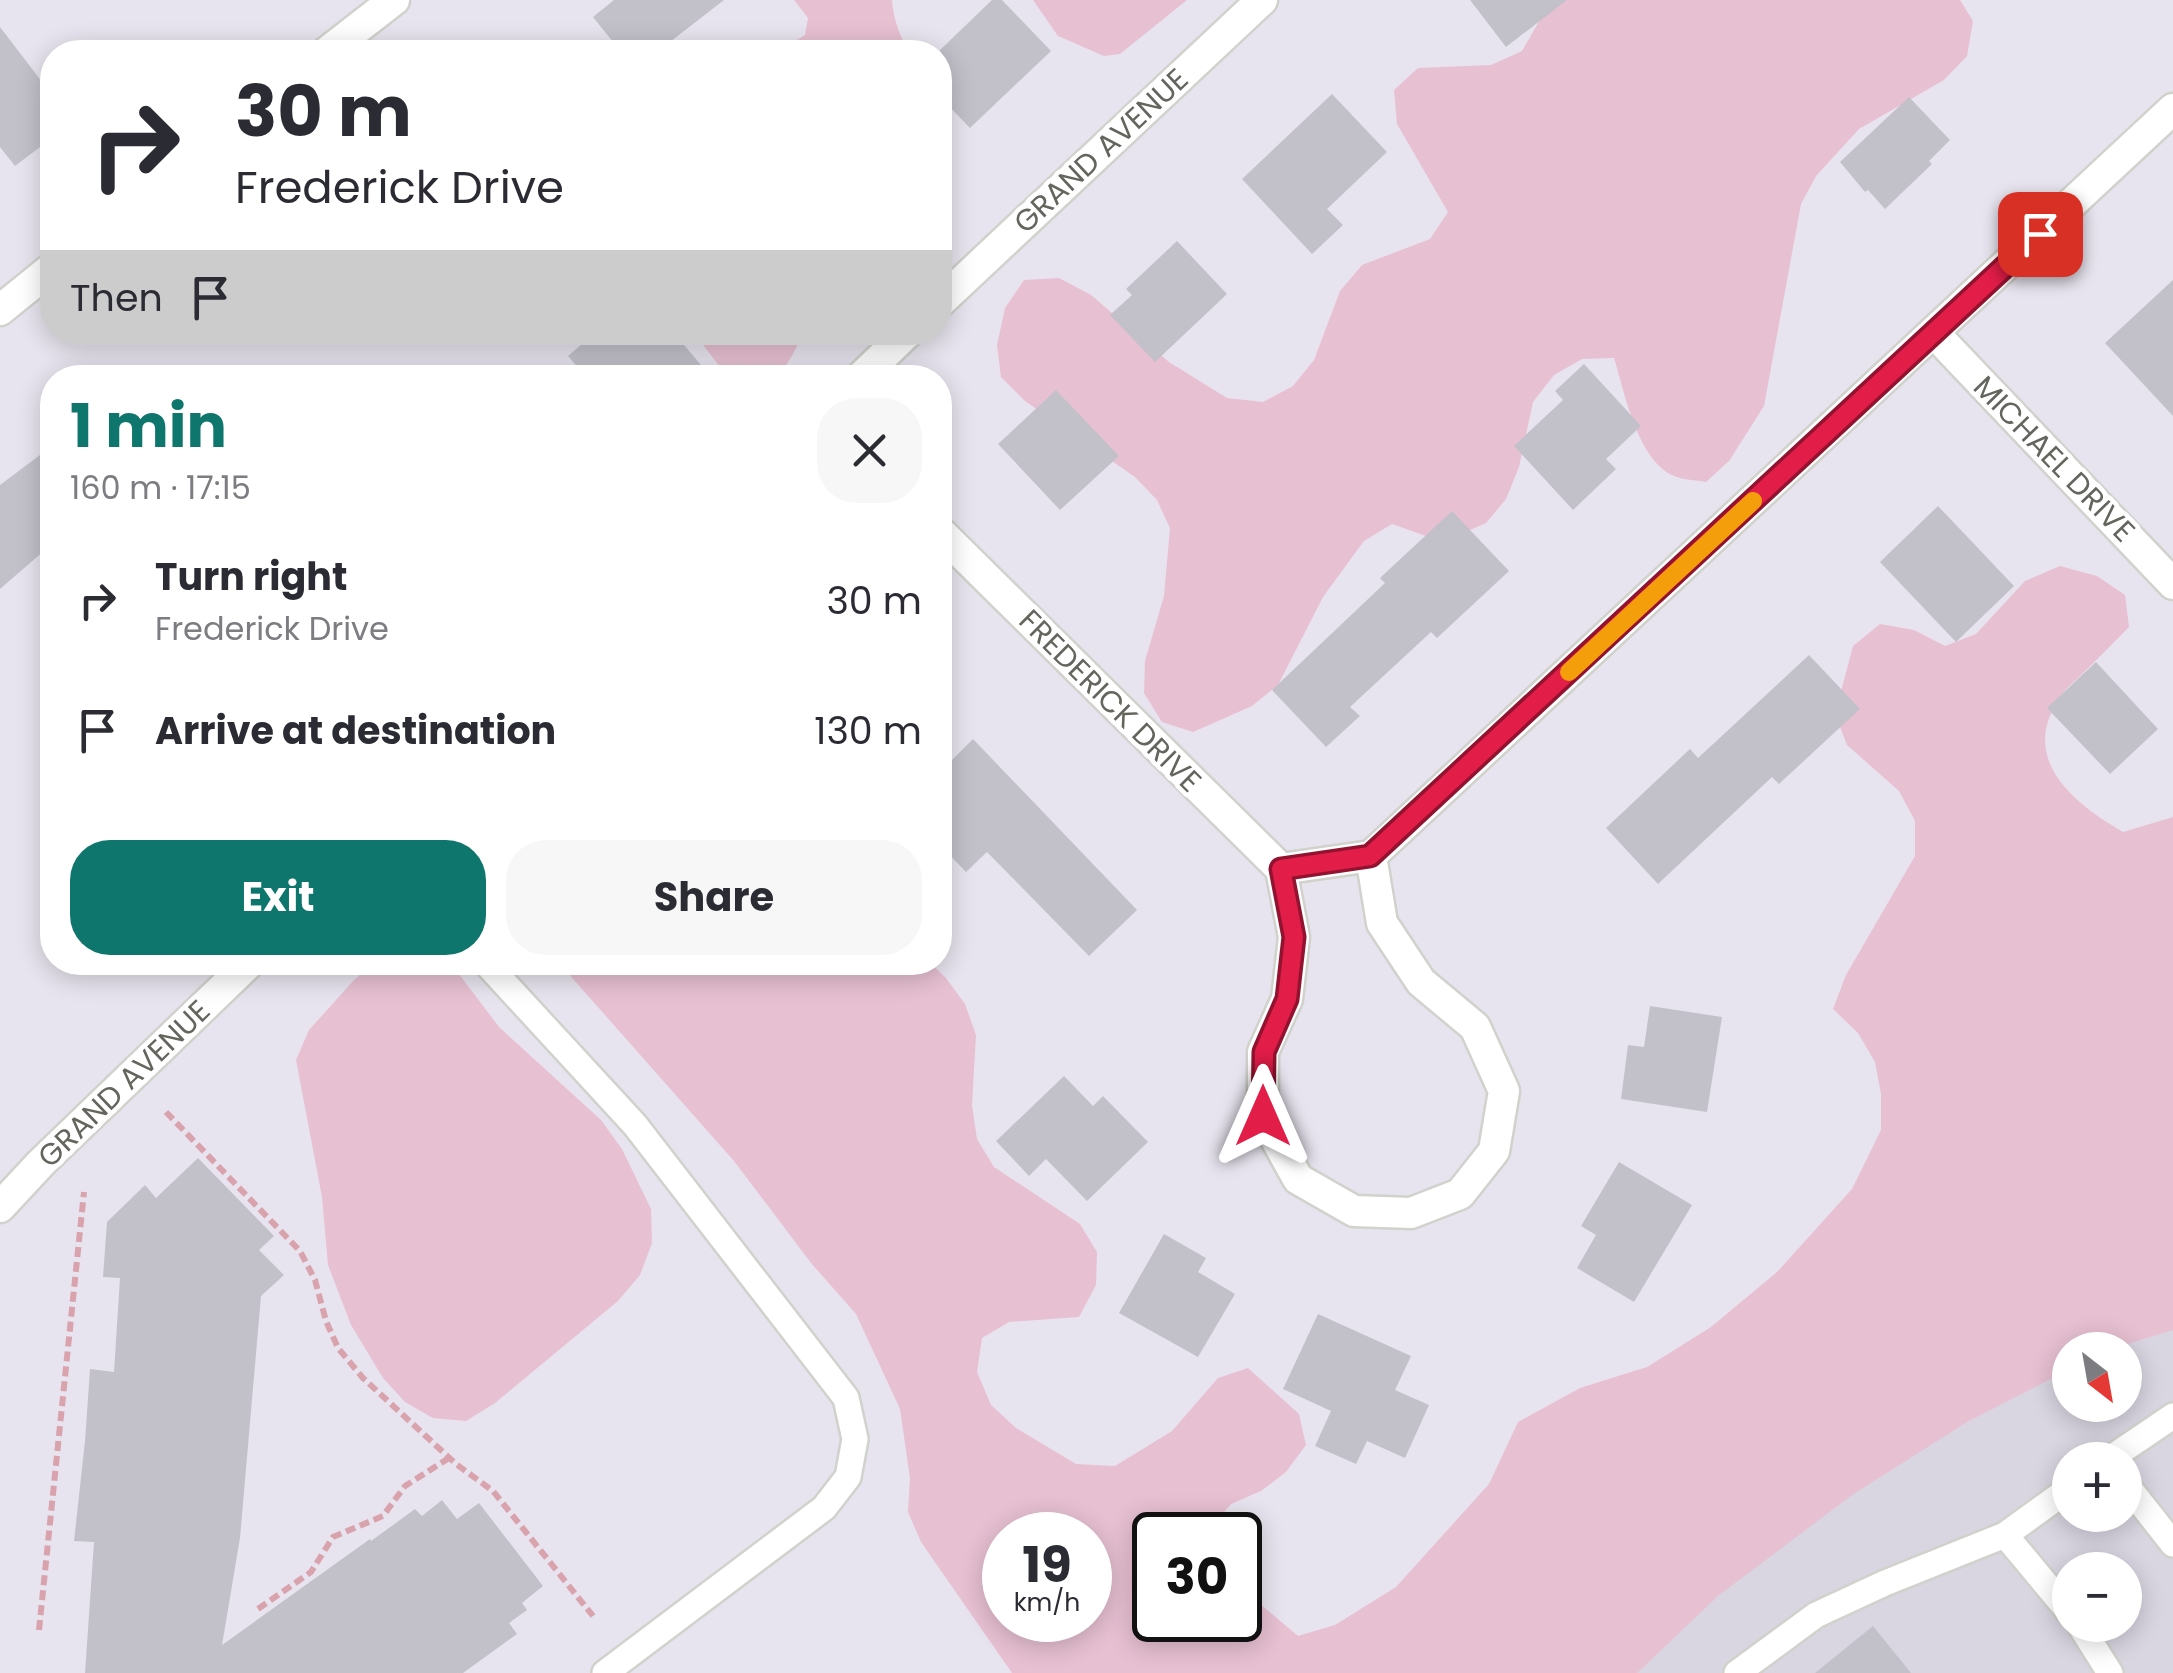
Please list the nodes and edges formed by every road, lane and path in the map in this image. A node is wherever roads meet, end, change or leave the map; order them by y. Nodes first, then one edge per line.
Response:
1 (394, 0) edge
2 (1262, 0) edge
3 (342, 40) edge
4 (2173, 109) edge
5 (40, 278) edge
6 (952, 291) edge
7 (0, 310) edge
8 (1934, 334) junction
9 (894, 345) edge
10 (874, 365) edge
11 (952, 544) edge
12 (2173, 584) edge
13 (1370, 856) junction
14 (1281, 869) junction
15 (237, 975) edge
16 (497, 975) edge
17 (166, 1112) dead end
18 (84, 1192) dead end
19 (0, 1207) edge
20 (2173, 1416) edge
21 (2135, 1442) edge
22 (450, 1458) junction
23 (2052, 1501) edge
24 (2142, 1505) edge
25 (2005, 1536) junction
26 (2173, 1544) edge
27 (2052, 1592) edge
28 (258, 1609) dead end
29 (592, 1616) dead end
30 (39, 1630) dead end
31 (2091, 1642) edge
32 (605, 1673) edge
33 (1737, 1673) edge
34 (2110, 1673) edge

1 - 3 street
2 - 6 street, GRAND AVENUE
4 - 8 street
5 - 7 street
8 - 12 street, MICHAEL DRIVE
8 - 13 street
9 - 10 street
11 - 14 street, FREDERICK DRIVE
13 - 14 street
13 - 14 street
15 - 19 street, GRAND AVENUE
16 - 32 lane
17 - 22 path
18 - 30 path
20 - 21 lane
22 - 28 path
22 - 29 path
23 - 25 lane
24 - 26 lane
25 - 27 lane
25 - 33 lane
31 - 34 lane

